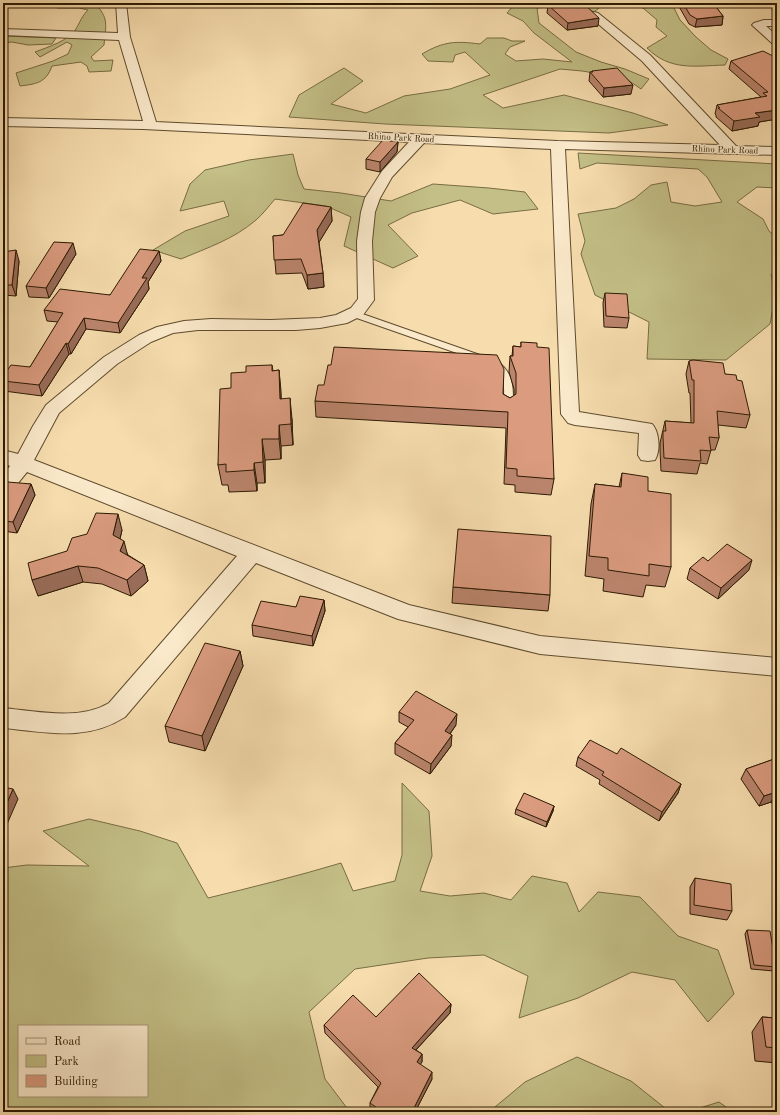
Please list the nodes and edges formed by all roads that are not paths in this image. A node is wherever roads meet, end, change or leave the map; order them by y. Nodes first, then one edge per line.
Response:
1 (121, 3) edge
2 (594, 15) edge
3 (777, 23) edge
4 (3, 32) edge
5 (124, 36) junction
6 (777, 42) edge
7 (3, 122) edge
8 (150, 124) junction
9 (420, 138) junction
10 (558, 145) junction
11 (732, 150) junction
12 (777, 151) edge
13 (354, 314) junction
14 (508, 410) edge
15 (648, 455) dead end
16 (3, 456) edge
17 (23, 462) junction
18 (3, 488) edge
19 (252, 553) junction
20 (777, 667) edge
21 (3, 718) edge

1 - 5 street
2 - 11 street
3 - 6 street
4 - 5 street
5 - 8 street
7 - 8 street, Rhino Park Road
8 - 9 street, Rhino Park Road
9 - 10 street, Rhino Park Road
9 - 13 street
10 - 11 street, Rhino Park Road
10 - 15 street
11 - 12 street, Rhino Park Road
13 - 14 lane
13 - 17 street
16 - 17 street
17 - 18 street
17 - 19 street
19 - 20 street
19 - 21 street

